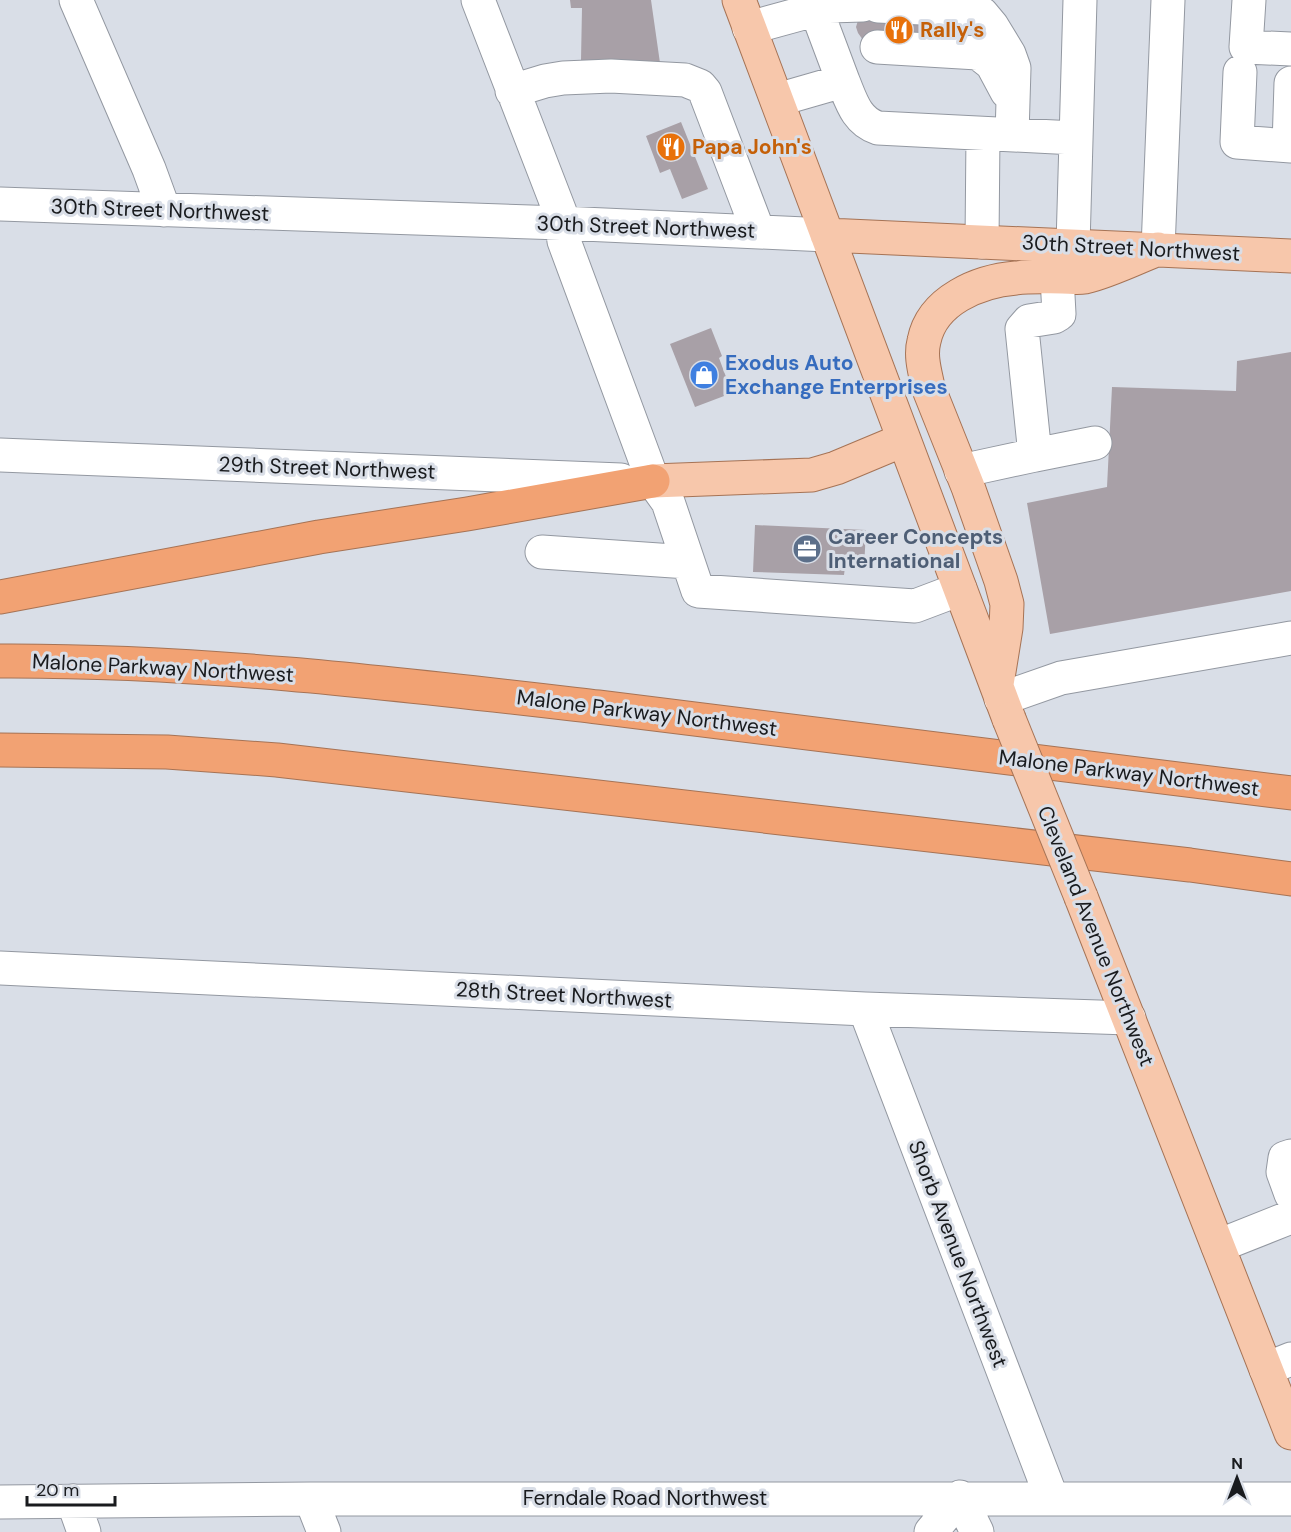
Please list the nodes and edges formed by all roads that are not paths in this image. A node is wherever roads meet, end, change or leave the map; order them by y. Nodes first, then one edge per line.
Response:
1 (76, 0) edge
2 (478, 0) edge
3 (1057, 0) edge
4 (1080, 0) edge
5 (1168, 0) edge
6 (1249, 0) edge
7 (816, 9) junction
8 (744, 14) edge
9 (830, 45) junction
10 (1291, 49) edge
11 (1240, 72) dead end
12 (843, 81) junction
13 (1291, 83) edge
14 (512, 91) junction
15 (777, 100) junction
16 (1002, 124) junction
17 (1064, 137) junction
18 (1290, 146) edge
19 (0, 204) edge
20 (164, 210) junction
21 (561, 223) junction
22 (758, 231) junction
23 (827, 235) junction
24 (982, 242) junction
25 (1073, 245) junction
26 (1158, 249) junction
27 (1291, 256) edge
28 (1057, 277) junction
29 (903, 440) junction
30 (1095, 443) dead end
31 (0, 455) edge
32 (1035, 455) junction
33 (961, 471) junction
34 (653, 481) junction
35 (542, 552) dead end
36 (688, 562) junction
37 (960, 589) junction
38 (0, 597) edge
39 (1291, 638) edge
40 (0, 661) edge
41 (1002, 702) junction
42 (0, 750) edge
43 (1291, 793) edge
44 (1291, 879) edge
45 (0, 968) edge
46 (865, 1009) junction
47 (1129, 1018) junction
48 (1291, 1156) edge
49 (1291, 1194) edge
50 (1291, 1217) edge
51 (1218, 1246) junction
52 (1279, 1364) edge
53 (1291, 1433) edge
54 (960, 1497) junction
55 (311, 1498) junction
56 (1052, 1498) junction
57 (1291, 1498) edge
58 (0, 1502) edge
59 (73, 1502) junction
60 (84, 1532) edge
61 (324, 1532) edge
62 (931, 1532) edge
63 (977, 1532) edge

1 - 20 street
2 - 14 street
3 - 17 street
4 - 17 street
5 - 26 street
6 - 10 street
7 - 8 street
7 - 9 street
7 - 16 street
8 - 15 main road, Cleveland Avenue Northwest
9 - 12 street
9 - 16 street
11 - 18 street
12 - 15 street
12 - 16 street
13 - 18 street
14 - 21 street
14 - 22 street
15 - 23 main road, Cleveland Avenue Northwest
16 - 17 street
16 - 24 street
17 - 25 street
19 - 20 street, 30th Street Northwest
20 - 21 street, 30th Street Northwest
21 - 22 street, 30th Street Northwest
21 - 34 street
22 - 23 street, 30th Street Northwest
23 - 24 main road, 30th Street Northwest
23 - 29 main road, Cleveland Avenue Northwest
24 - 25 main road, 30th Street Northwest
25 - 26 main road, 30th Street Northwest
26 - 27 main road, 30th Street Northwest
26 - 28 main road
28 - 32 street
28 - 33 main road
29 - 34 main road
29 - 37 main road, Cleveland Avenue Northwest
30 - 32 street
31 - 34 street, 29th Street Northwest
32 - 33 street
33 - 41 main road
34 - 36 street
34 - 38 highway
35 - 36 street
36 - 37 street
37 - 41 main road, Cleveland Avenue Northwest
39 - 41 street
40 - 43 highway, Malone Parkway Northwest
41 - 47 main road, Cleveland Avenue Northwest, bridge
42 - 44 highway
45 - 46 street, 28th Street Northwest
46 - 47 street, 28th Street Northwest
46 - 56 street, Shorb Avenue Northwest
47 - 51 main road, Cleveland Avenue Northwest
48 - 49 street
50 - 51 street
51 - 52 main road, Cleveland Avenue Northwest
52 - 53 main road, Cleveland Avenue Northwest
54 - 55 street, Ferndale Road Northwest
54 - 56 street, Ferndale Road Northwest
54 - 62 street
54 - 63 street
55 - 59 street, Ferndale Road Northwest
55 - 61 street
56 - 57 street, Ferndale Road Northwest
58 - 59 street, Ferndale Road Northwest
59 - 60 street

